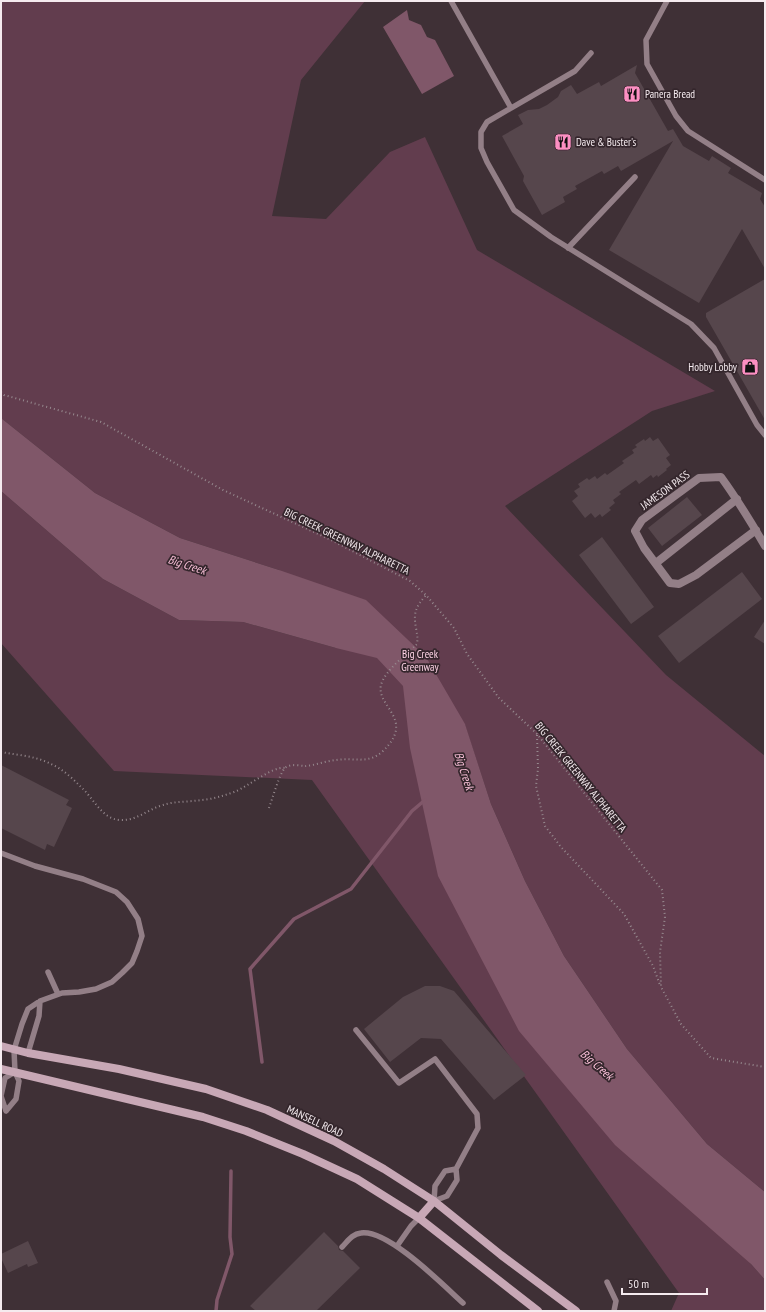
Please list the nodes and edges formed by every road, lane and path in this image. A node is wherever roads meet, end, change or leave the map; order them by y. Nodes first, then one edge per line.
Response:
1 (451, 1) edge
2 (667, 1) edge
3 (591, 53) dead end
4 (512, 108) junction
5 (635, 177) dead end
6 (765, 180) edge
7 (568, 248) junction
8 (1, 392) edge
9 (765, 435) edge
10 (737, 499) junction
11 (756, 530) junction
12 (765, 546) edge
13 (656, 563) junction
14 (426, 595) junction
15 (537, 734) junction
16 (1, 752) edge
17 (285, 768) junction
18 (269, 808) dead end
19 (1, 853) edge
20 (48, 972) dead end
21 (661, 987) junction
22 (58, 994) junction
23 (40, 1001) junction
24 (356, 1030) dead end
25 (1, 1046) edge
26 (14, 1050) junction
27 (28, 1053) junction
28 (765, 1067) edge
29 (1, 1069) edge
30 (15, 1072) junction
31 (456, 1169) junction
32 (434, 1201) junction
33 (419, 1218) junction
34 (397, 1246) junction
35 (342, 1248) dead end
36 (607, 1282) dead end
37 (463, 1303) dead end
38 (538, 1311) edge
39 (576, 1311) edge
40 (614, 1311) edge

1 - 4 lane
2 - 6 lane
3 - 4 lane
4 - 7 lane
5 - 7 lane
7 - 9 lane
8 - 14 path, BIG CREEK GREENWAY ALPHARETTA
10 - 11 street, JAMESON PASS
10 - 13 street
10 - 13 street, JAMESON PASS
11 - 12 street, JAMESON PASS
11 - 13 street, JAMESON PASS
14 - 15 path, BIG CREEK GREENWAY ALPHARETTA
14 - 17 path
15 - 21 path
15 - 21 path, BIG CREEK GREENWAY ALPHARETTA
16 - 17 path
17 - 18 path
19 - 22 lane
20 - 22 lane
21 - 28 path, BIG CREEK GREENWAY ALPHARETTA
22 - 23 lane
23 - 26 lane
23 - 27 lane
24 - 31 lane
25 - 26 main road, MANSELL ROAD
26 - 27 main road, MANSELL ROAD
26 - 30 lane
27 - 32 main road, MANSELL ROAD
29 - 30 main road
30 - 30 lane
30 - 33 main road
31 - 32 lane
31 - 32 lane
32 - 33 main road
32 - 39 main road, MANSELL ROAD
33 - 34 lane
33 - 38 main road
34 - 35 lane
34 - 37 lane
36 - 40 lane

